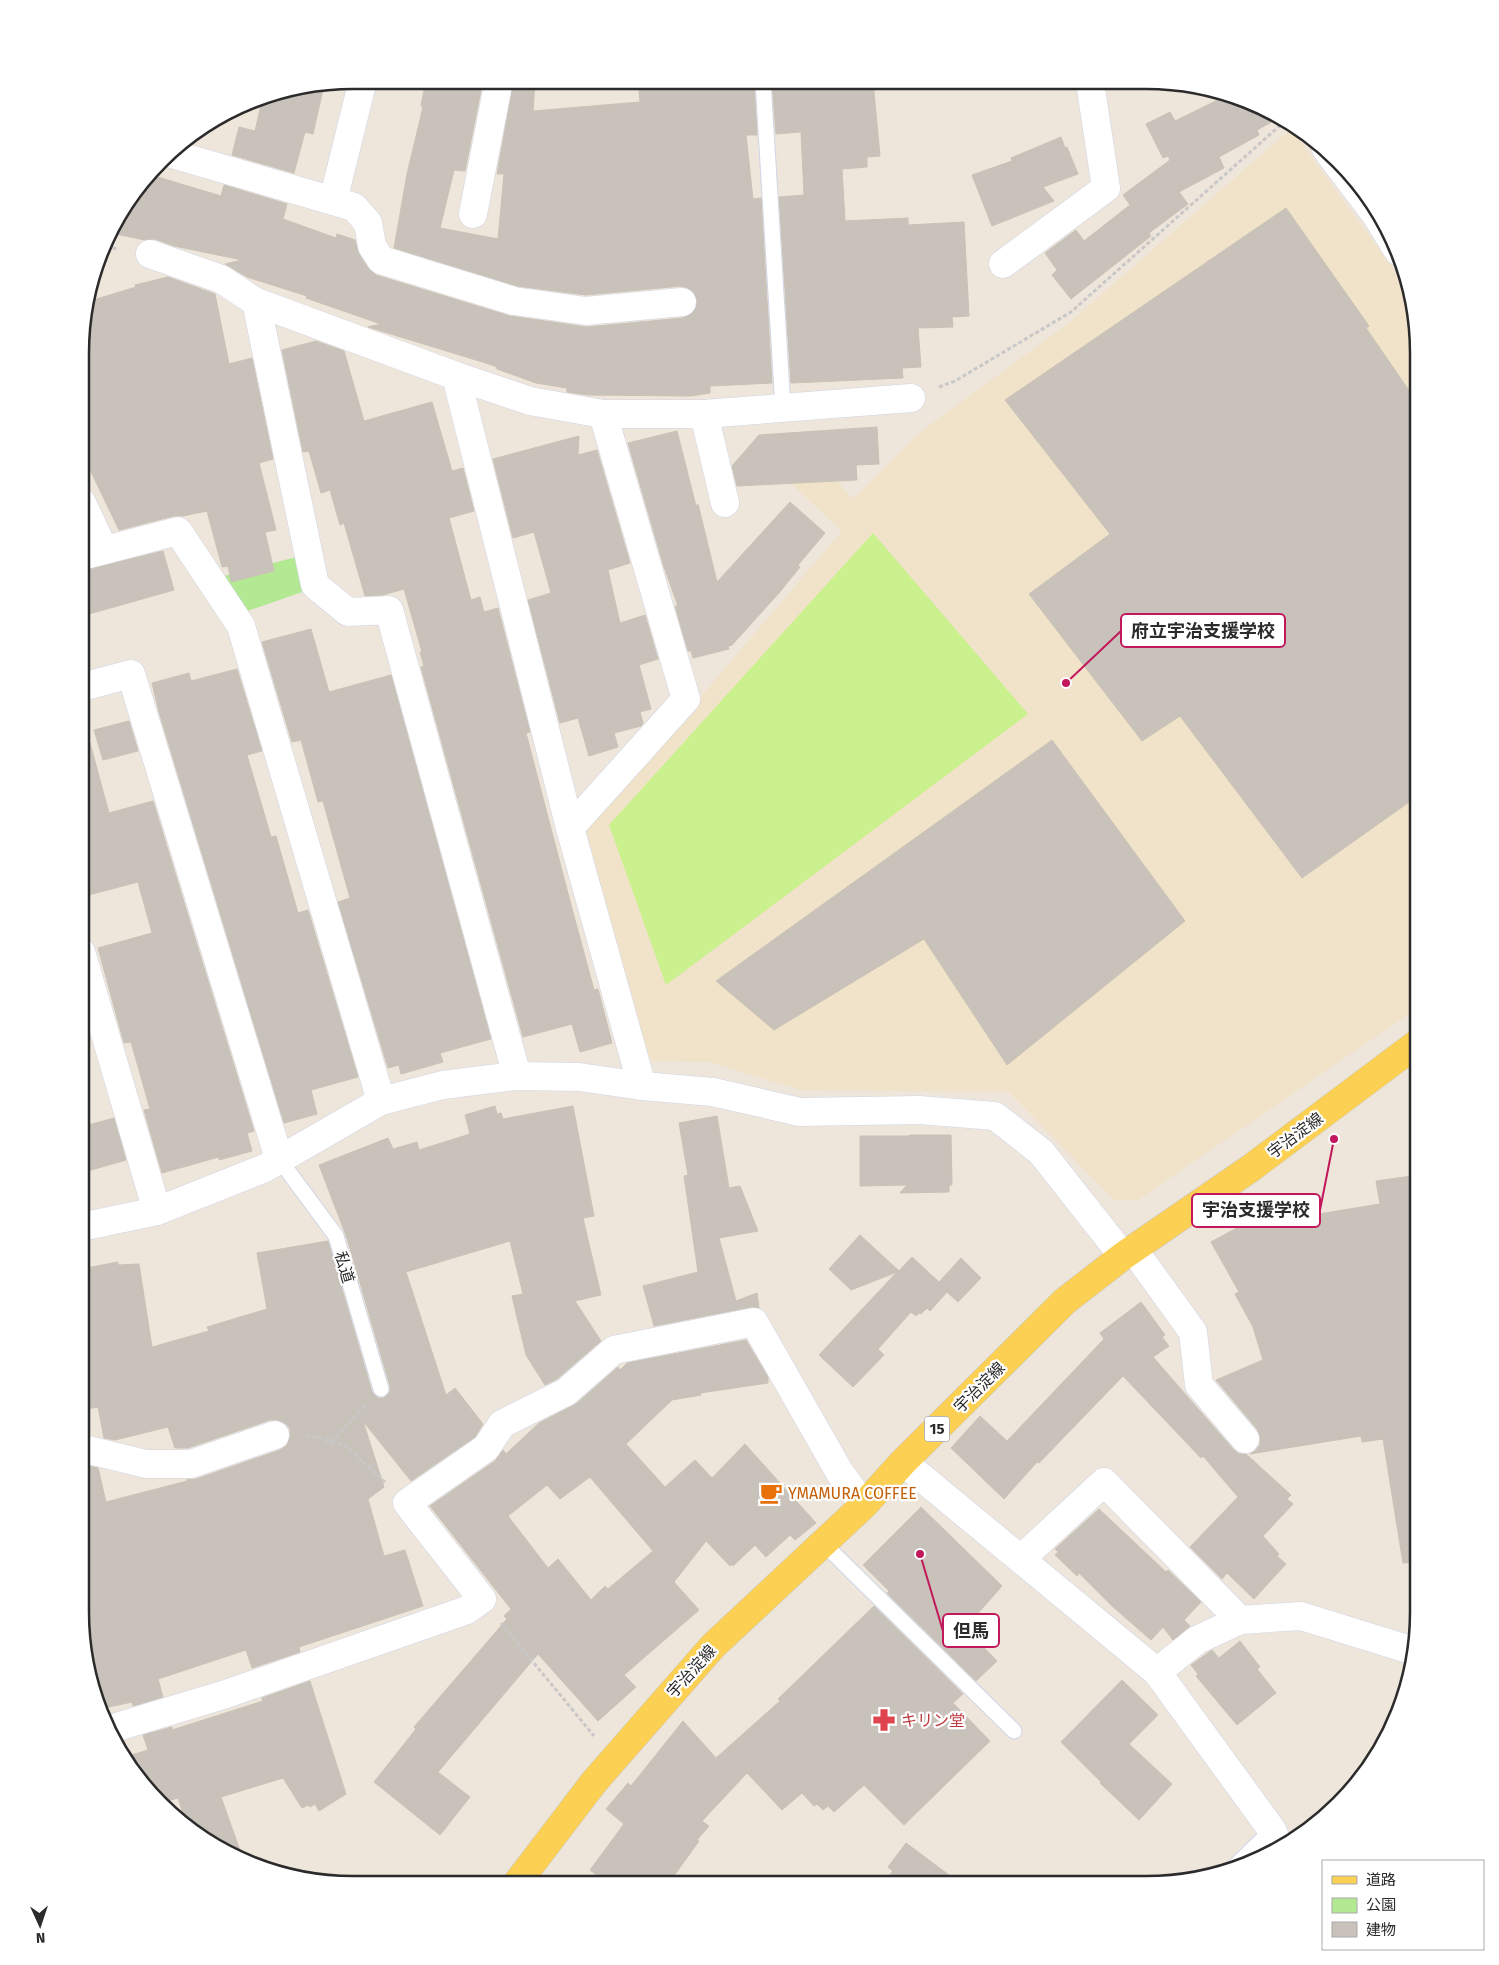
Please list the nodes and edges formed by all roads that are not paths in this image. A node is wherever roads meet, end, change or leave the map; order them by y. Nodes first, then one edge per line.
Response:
1 (360, 89) edge
2 (497, 89) edge
3 (763, 89) edge
4 (1091, 89) edge
5 (177, 156) edge
6 (333, 201) junction
7 (473, 214) dead end
8 (150, 254) dead end
9 (1002, 264) dead end
10 (256, 302) junction
11 (682, 302) dead end
12 (456, 376) junction
13 (911, 398) road end
14 (783, 408) junction
15 (603, 414) junction
16 (704, 414) junction
17 (725, 503) dead end
18 (89, 535) edge
19 (93, 553) edge
20 (89, 685) edge
21 (570, 828) junction
22 (89, 979) edge
23 (1410, 1049) edge
24 (517, 1076) junction
25 (642, 1086) junction
26 (382, 1101) junction
27 (279, 1160) junction
28 (157, 1211) junction
29 (89, 1225) edge
30 (1128, 1253) junction
31 (381, 1389) road end
32 (275, 1435) road end
33 (1245, 1439) dead end
34 (89, 1450) edge
35 (904, 1462) junction
36 (864, 1505) junction
37 (823, 1543) junction
38 (1021, 1559) junction
39 (1240, 1620) junction
40 (1408, 1649) edge
41 (1156, 1672) junction
42 (115, 1727) edge
43 (1014, 1731) dead end
44 (1276, 1839) edge
45 (1259, 1851) edge
46 (522, 1876) edge

1 - 6 street
2 - 7 street
3 - 14 lane
4 - 9 street
5 - 6 street
6 - 11 street
8 - 10 street
10 - 12 street
10 - 24 street
12 - 15 street
12 - 21 street
13 - 14 street
14 - 16 street
15 - 16 street
15 - 21 street
16 - 17 street
18 - 19 street
19 - 26 street
20 - 27 street
21 - 25 street
22 - 28 street
23 - 30 main road, 宇治淀線 / 15
24 - 25 street
24 - 26 street
25 - 30 street
26 - 27 street
27 - 28 street
27 - 31 lane, 私道
28 - 29 street
30 - 33 street
30 - 35 main road, 宇治淀線 / 15
32 - 34 street
35 - 36 main road, 宇治淀線 / 15
35 - 38 street
36 - 37 main road, 宇治淀線 / 15
36 - 42 street
37 - 43 lane
37 - 46 main road, 宇治淀線 / 15
38 - 39 street
38 - 41 street
39 - 40 street
39 - 41 street
41 - 44 street
44 - 45 lane

